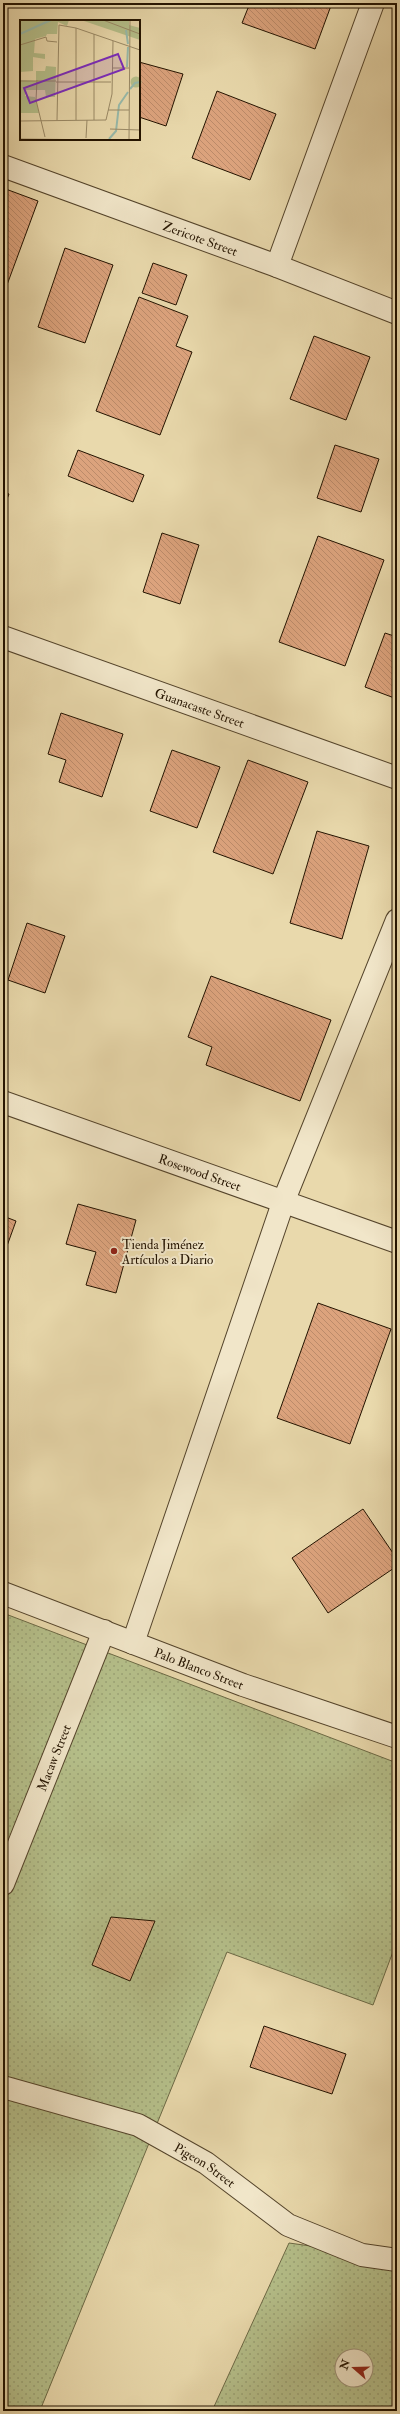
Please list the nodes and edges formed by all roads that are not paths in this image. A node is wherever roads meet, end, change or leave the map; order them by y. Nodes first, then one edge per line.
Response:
1 (373, 3) edge
2 (3, 166) edge
3 (277, 266) junction
4 (397, 313) edge
5 (3, 637) edge
6 (397, 778) edge
7 (397, 920) edge
8 (3, 1102) edge
9 (284, 1200) junction
10 (397, 1242) edge
11 (3, 1593) edge
12 (104, 1631) junction
13 (133, 1643) junction
14 (397, 1737) edge
15 (3, 1884) edge
16 (3, 2087) edge
17 (397, 2260) edge

1 - 3 street
2 - 3 street, Zericote Street
3 - 4 street, Zericote Street
5 - 6 street, Guanacaste Street
7 - 9 street
8 - 9 street, Rosewood Street
9 - 10 street, Rosewood Street
9 - 13 street
11 - 12 street, Palo Blanco Street
12 - 13 street, Palo Blanco Street
12 - 15 street, Macaw Street
13 - 14 street, Palo Blanco Street
16 - 17 street, Pigeon Street

